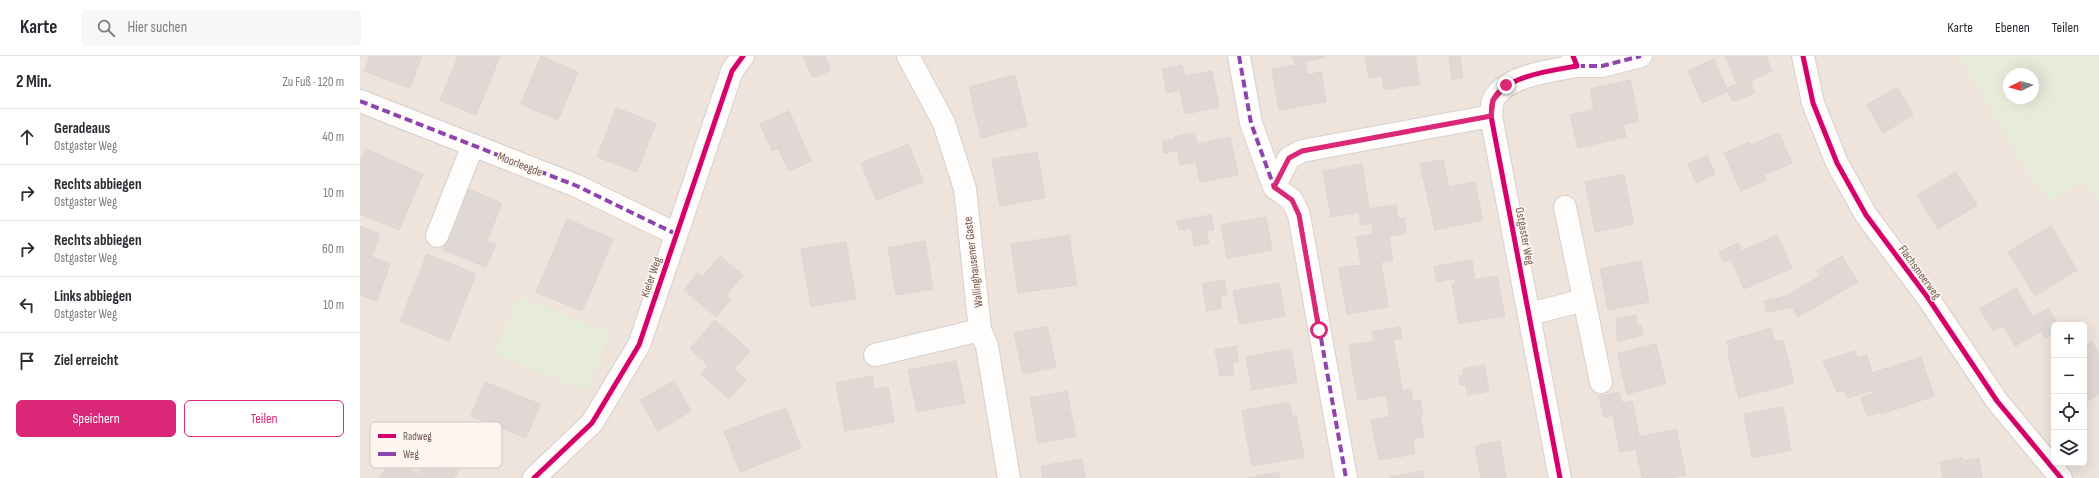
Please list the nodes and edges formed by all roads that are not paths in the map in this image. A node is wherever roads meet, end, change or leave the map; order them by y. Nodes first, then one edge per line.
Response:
1 (743, 56) edge
2 (908, 56) edge
3 (1239, 56) edge
4 (1641, 56) edge
5 (1803, 56) edge
6 (1575, 61) edge
7 (360, 101) edge
8 (1491, 116) junction
9 (473, 145) junction
10 (1274, 187) junction
11 (1565, 207) dead end
12 (676, 234) junction
13 (437, 236) dead end
14 (1584, 300) junction
15 (1530, 314) junction
16 (980, 330) junction
17 (875, 355) dead end
18 (1601, 382) dead end
19 (534, 478) edge
20 (1009, 478) edge
21 (1346, 478) edge
22 (1560, 478) edge
23 (2061, 478) edge

1 - 12 street, Kieler Weg
2 - 16 street, Wallinghausener Gaste
3 - 10 street
4 - 6 street, Ostgaster Weg
5 - 23 street, Flachsmeerweg
6 - 8 street, Ostgaster Weg
7 - 9 street, Moorleegde
8 - 10 street
8 - 15 street, Ostgaster Weg
9 - 12 street, Moorleegde
9 - 13 street
10 - 21 street
11 - 14 street
12 - 19 street, Kieler Weg
14 - 15 street
14 - 18 street
15 - 22 street, Ostgaster Weg
16 - 17 street
16 - 20 street, Wallinghausener Gaste

